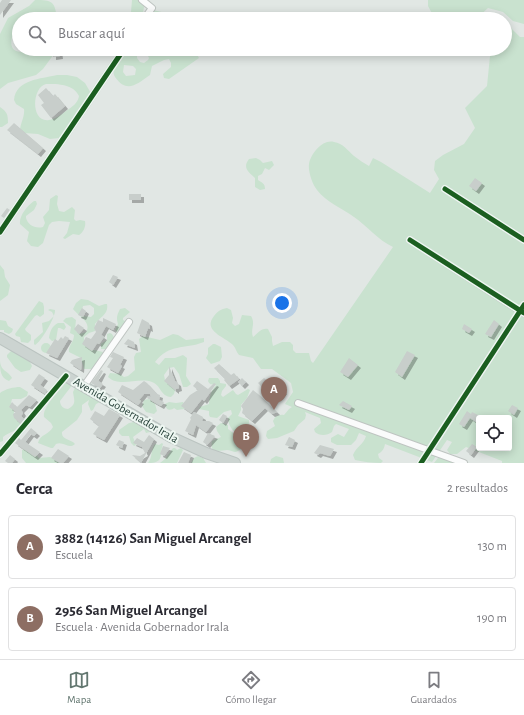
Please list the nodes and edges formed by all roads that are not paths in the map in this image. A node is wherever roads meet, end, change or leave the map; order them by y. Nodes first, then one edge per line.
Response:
1 (142, 0) edge
2 (149, 12) edge
3 (119, 56) edge
4 (445, 189) dead end
5 (0, 232) edge
6 (410, 240) dead end
7 (524, 240) edge
8 (523, 310) edge
9 (129, 322) dead end
10 (0, 338) edge
11 (66, 376) junction
12 (84, 386) junction
13 (298, 403) dead end
14 (429, 450) junction
15 (0, 454) edge
16 (235, 463) edge
17 (421, 463) edge
18 (464, 463) edge

1 - 2 street
3 - 5 street
4 - 7 street
6 - 8 street
8 - 14 street
9 - 12 street
10 - 11 main road, Avenida Gobernador Irala
11 - 12 main road, Avenida Gobernador Irala
11 - 15 street
12 - 16 main road, Avenida Gobernador Irala
13 - 14 street
14 - 17 street
14 - 18 street

